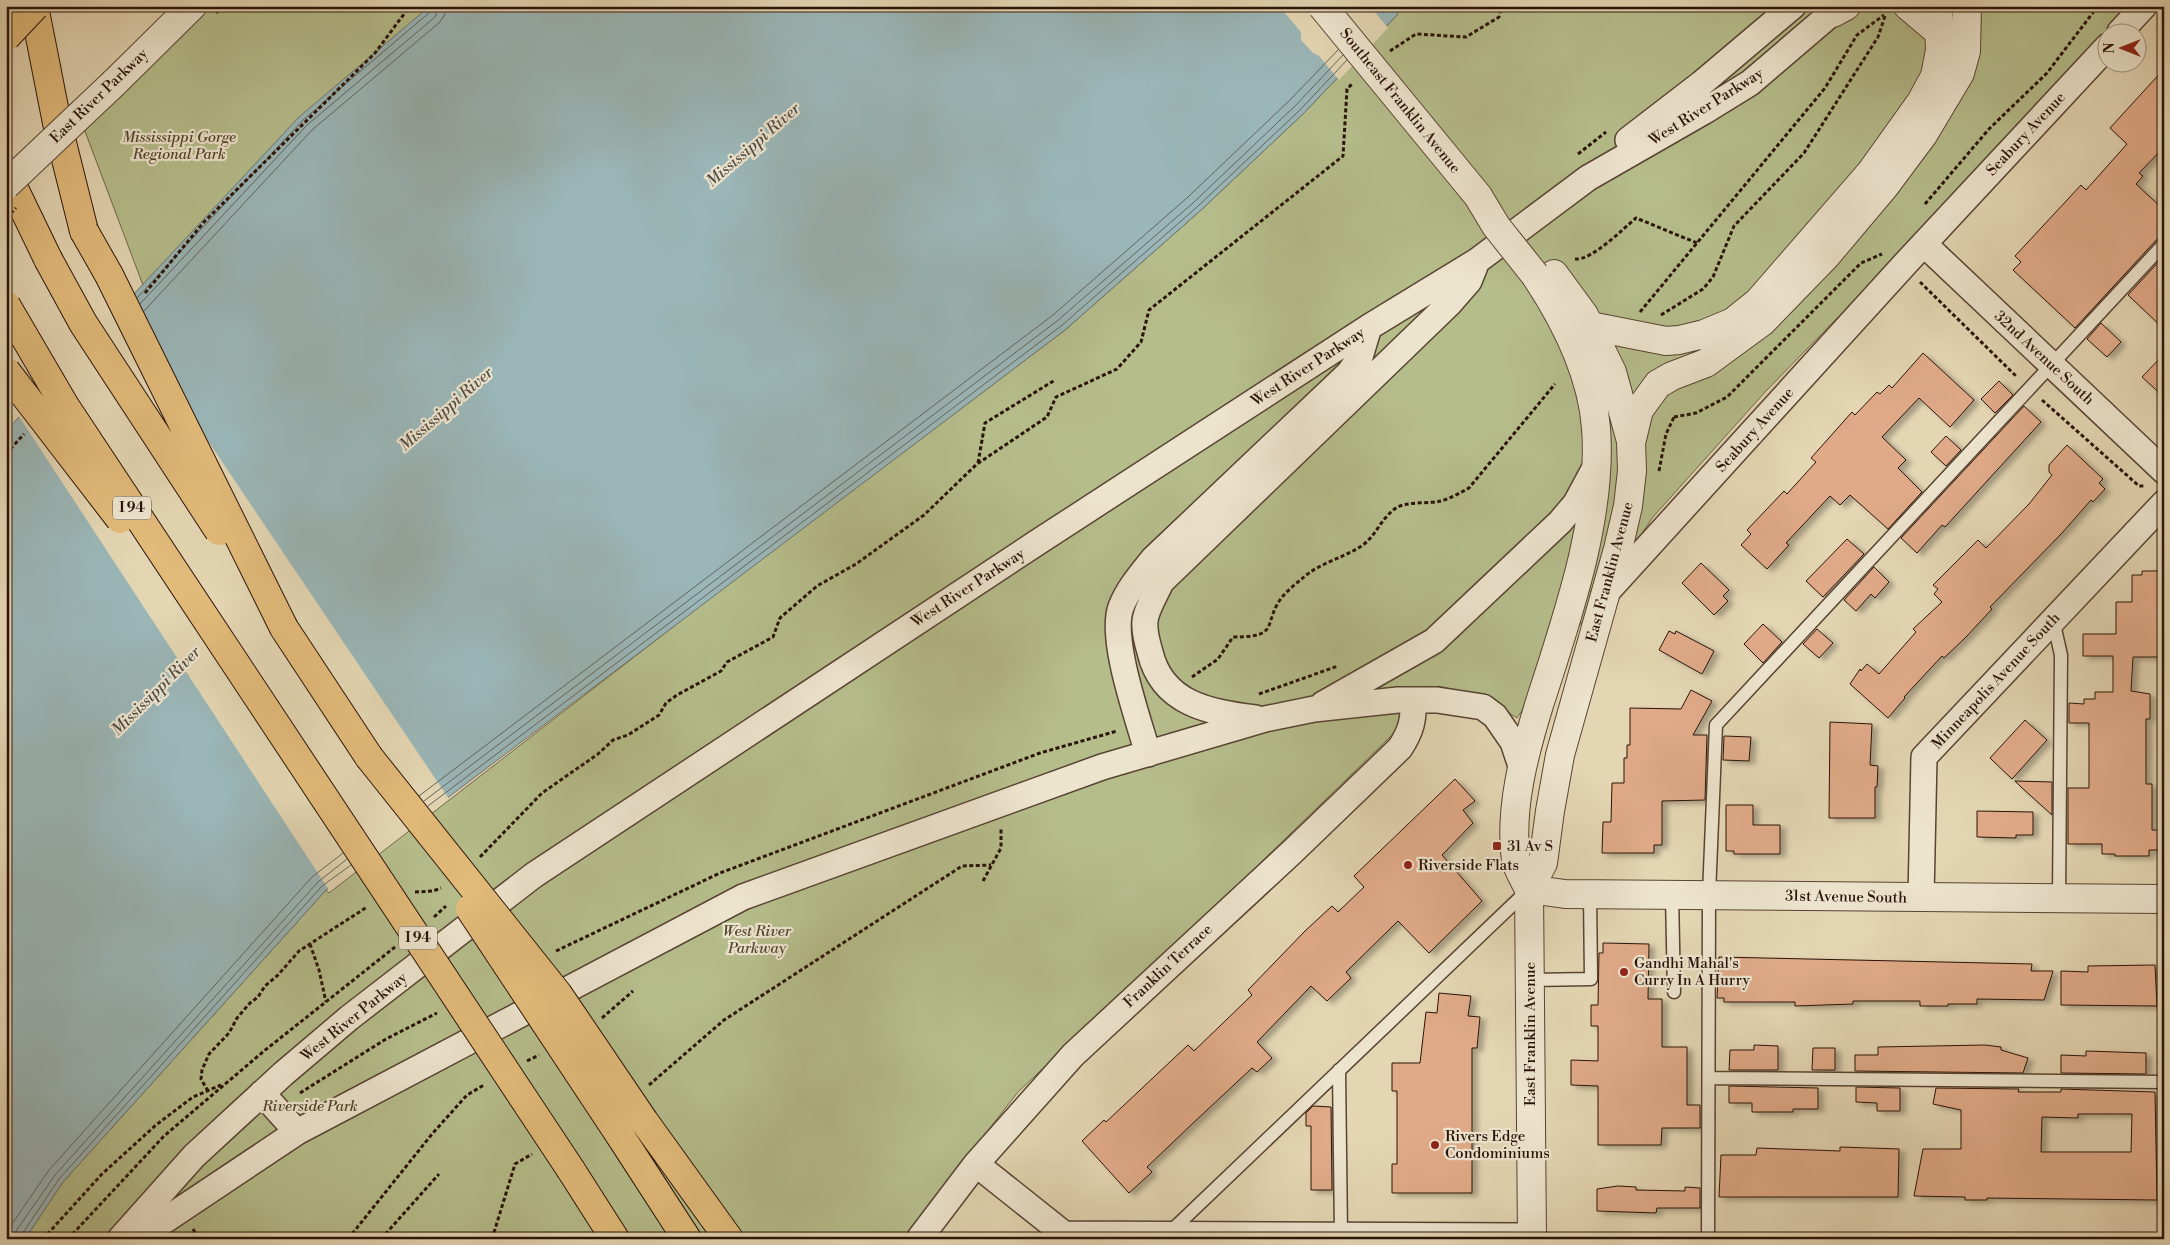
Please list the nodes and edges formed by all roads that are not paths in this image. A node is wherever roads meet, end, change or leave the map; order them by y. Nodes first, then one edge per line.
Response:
1 (34, 6) edge
2 (192, 6) edge
3 (1322, 6) edge
4 (1793, 6) edge
5 (1938, 6) edge
6 (1967, 6) edge
7 (2144, 6) edge
8 (1839, 8) edge
9 (1897, 10) edge
10 (2129, 22) edge
11 (1940, 33) junction
12 (6, 37) edge
13 (2098, 57) edge
14 (6, 172) edge
15 (1588, 178) junction
16 (6, 185) edge
17 (1924, 244) junction
18 (2164, 244) edge
19 (1477, 261) junction
20 (1551, 266) junction
21 (6, 305) edge
22 (1590, 326) junction
23 (1369, 327) junction
24 (2051, 365) junction
25 (6, 371) edge
26 (1632, 440) junction
27 (1597, 464) junction
28 (2164, 471) edge
29 (2164, 503) edge
30 (1604, 595) junction
31 (2053, 620) junction
32 (284, 628) junction
33 (1413, 700) junction
34 (264, 707) junction
35 (1314, 709) junction
36 (1265, 719) junction
37 (1148, 754) junction
38 (369, 757) junction
39 (1522, 769) junction
40 (1529, 889) junction
41 (1590, 894) junction
42 (1672, 895) junction
43 (1709, 895) junction
44 (1920, 898) junction
45 (2059, 899) junction
46 (2164, 900) edge
47 (1530, 980) junction
48 (1674, 992) dead end
49 (1339, 1070) junction
50 (1710, 1078) junction
51 (2164, 1082) edge
52 (262, 1093) junction
53 (297, 1132) junction
54 (976, 1164) junction
55 (1168, 1234) junction
56 (1341, 1235) junction
57 (1064, 1236) edge
58 (1532, 1238) edge
59 (120, 1239) edge
60 (137, 1239) edge
61 (615, 1239) edge
62 (687, 1239) edge
63 (728, 1239) edge
64 (919, 1239) edge
65 (1708, 1239) edge

1 - 12 highway, bridge
1 - 32 highway, bridge
2 - 16 street, East River Parkway, bridge
3 - 20 street, Southeast Franklin Avenue, bridge
4 - 15 street, West River Parkway
5 - 11 street
6 - 26 street
7 - 10 street
8 - 15 street, West River Parkway
9 - 11 street
11 - 22 street
13 - 17 street, Seabury Avenue
14 - 32 highway, bridge
15 - 19 street, West River Parkway
17 - 24 street, 32nd Avenue South
17 - 30 street, Seabury Avenue
18 - 24 lane
19 - 23 street, West River Parkway
19 - 36 street
20 - 22 street, East Franklin Avenue
20 - 27 street, East Franklin Avenue
21 - 34 highway, I 94, bridge
22 - 26 street, East Franklin Avenue
23 - 37 street
23 - 52 street, West River Parkway
24 - 28 street, 32nd Avenue South
24 - 43 lane
25 - 34 highway, bridge
26 - 30 street, East Franklin Avenue
27 - 35 street
27 - 39 street, East Franklin Avenue
29 - 31 street, Minneapolis Avenue South
30 - 40 street, East Franklin Avenue
31 - 44 street, Minneapolis Avenue South
31 - 45 lane
32 - 38 highway
33 - 35 street
33 - 39 street
33 - 54 street, Franklin Terrace
34 - 61 highway, I 94, bridge
35 - 36 street
36 - 37 street
37 - 53 street
38 - 62 highway, bridge
38 - 63 highway, bridge
39 - 40 street, East Franklin Avenue
40 - 41 street, 31st Avenue South
40 - 47 street, East Franklin Avenue
40 - 49 lane
41 - 42 street, 31st Avenue South
41 - 47 lane
42 - 43 street, 31st Avenue South
42 - 48 lane
43 - 44 street, 31st Avenue South
43 - 50 lane
44 - 45 street, 31st Avenue South
45 - 46 street, 31st Avenue South
47 - 58 street, East Franklin Avenue
49 - 55 lane
49 - 56 lane
50 - 51 lane
50 - 65 lane
52 - 53 street
52 - 59 street, West River Parkway
53 - 60 street
54 - 57 street
54 - 64 street, Franklin Terrace
55 - 56 street
55 - 57 street
56 - 58 street

